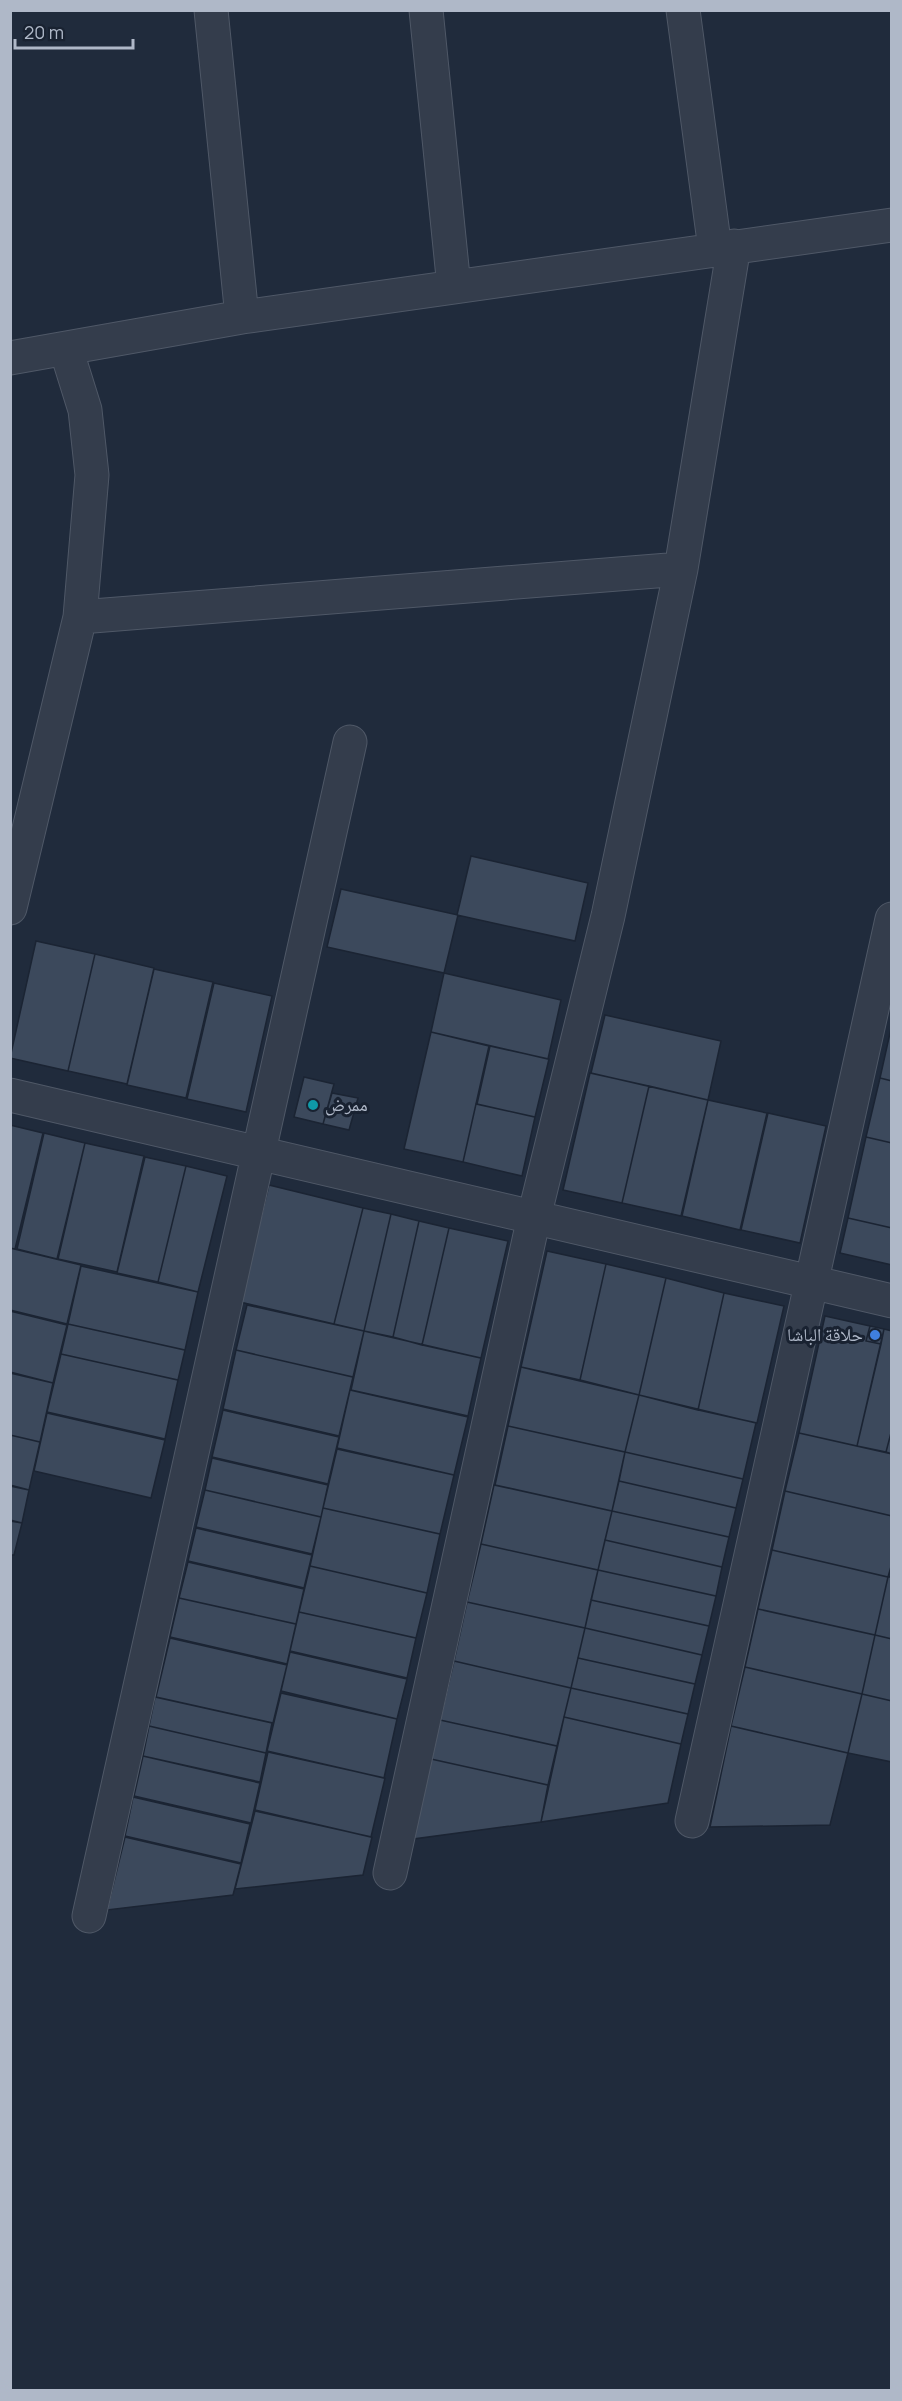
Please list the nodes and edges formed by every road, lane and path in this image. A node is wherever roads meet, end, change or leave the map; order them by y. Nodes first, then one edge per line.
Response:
1 (211, 10) edge
2 (426, 10) edge
3 (683, 10) edge
4 (891, 225) edge
5 (725, 247) junction
6 (454, 287) junction
7 (243, 317) junction
8 (66, 349) junction
9 (10, 358) edge
10 (681, 569) junction
11 (80, 617) junction
12 (351, 742) dead end
13 (10, 908) edge
14 (891, 919) edge
15 (10, 1095) edge
16 (260, 1153) junction
17 (534, 1217) junction
18 (810, 1281) junction
19 (891, 1301) edge
20 (692, 1821) dead end
21 (390, 1874) dead end
22 (89, 1916) dead end

1 - 7 street
2 - 6 street
3 - 5 street
4 - 5 street
5 - 6 street
5 - 10 street
6 - 7 street
7 - 8 street
8 - 9 street
8 - 11 street
10 - 11 street
10 - 17 street
11 - 13 street
12 - 16 street
14 - 18 street
15 - 16 street
16 - 17 street
16 - 22 street
17 - 18 street
17 - 21 street
18 - 19 street
18 - 20 street

